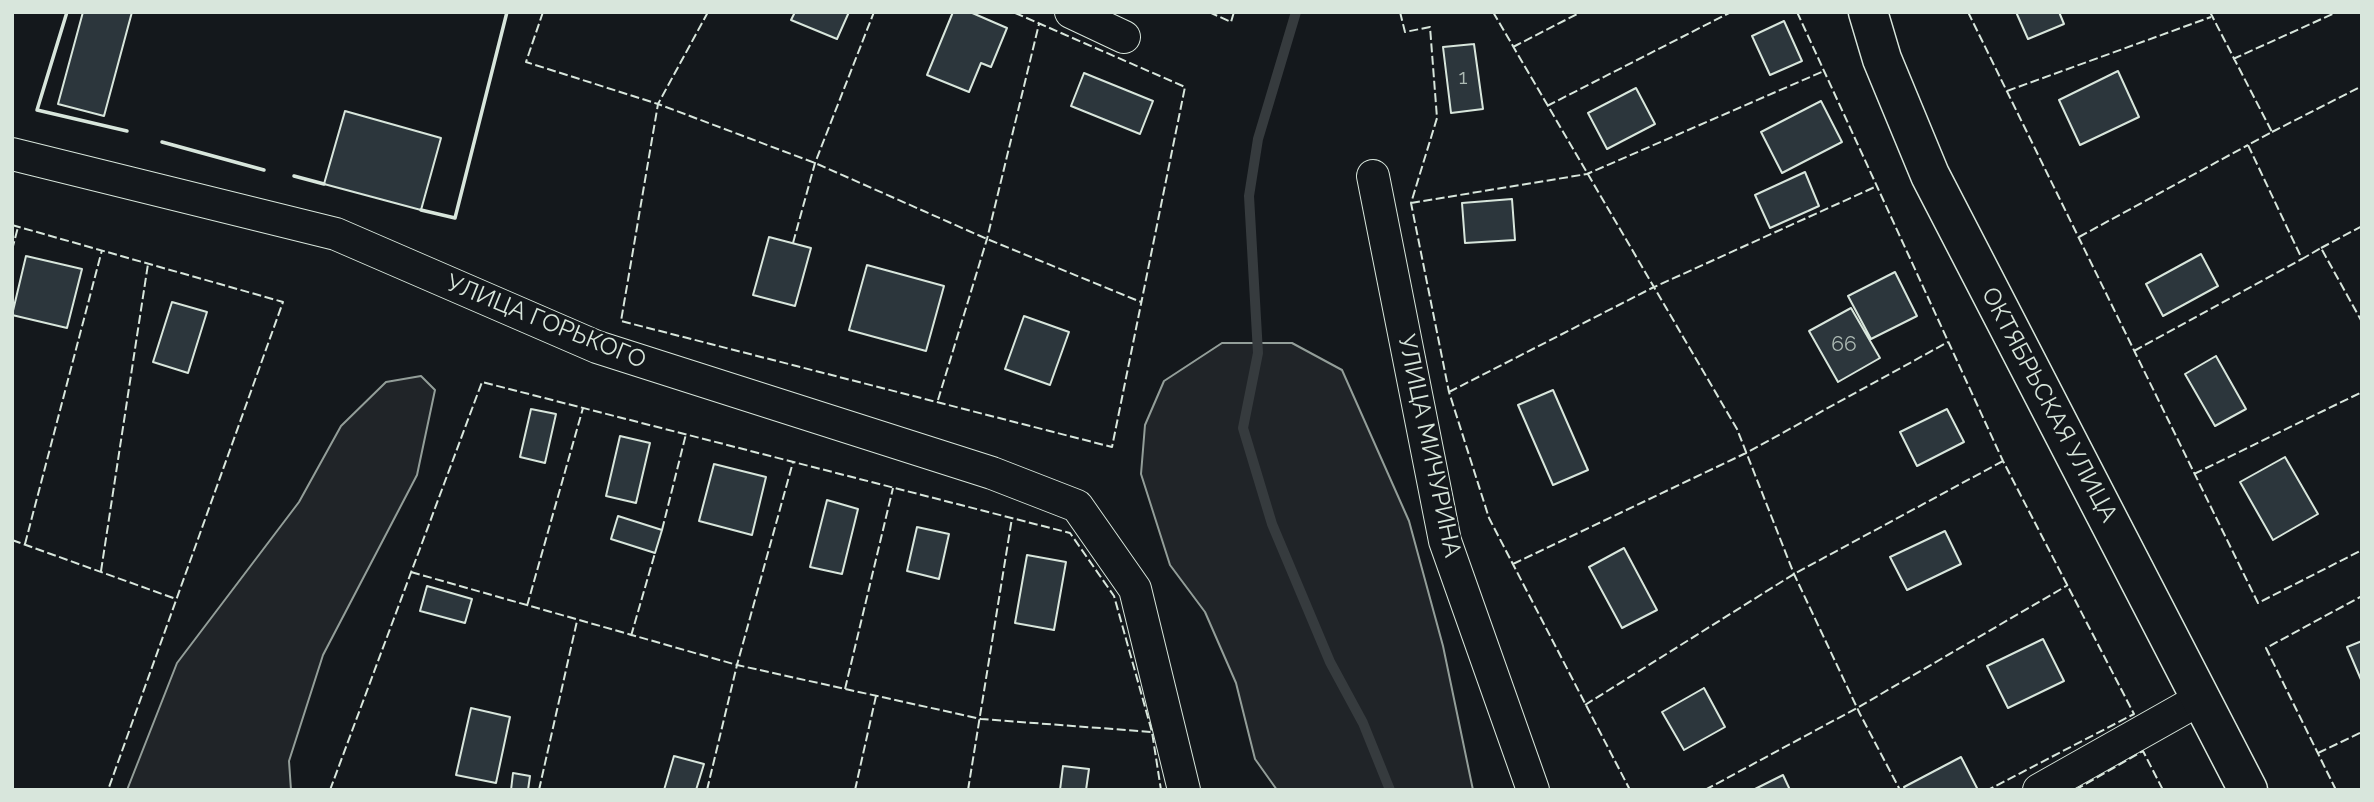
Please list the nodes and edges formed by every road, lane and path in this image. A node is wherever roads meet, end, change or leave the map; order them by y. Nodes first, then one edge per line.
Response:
1 (1071, 12) edge
2 (1868, 12) edge
3 (1124, 37) dead end
4 (12, 154) edge
5 (1373, 176) dead end
6 (2202, 698) junction
7 (1184, 790) edge
8 (1534, 790) edge
9 (2039, 790) edge
10 (2248, 790) edge

1 - 3 street
2 - 6 street, ОКТЯБРЬСКАЯ УЛИЦА
4 - 7 street, УЛИЦА ГОРЬКОГО
5 - 8 street, УЛИЦА МИЧУРИНА
6 - 9 street
6 - 10 street, ОКТЯБРЬСКАЯ УЛИЦА

